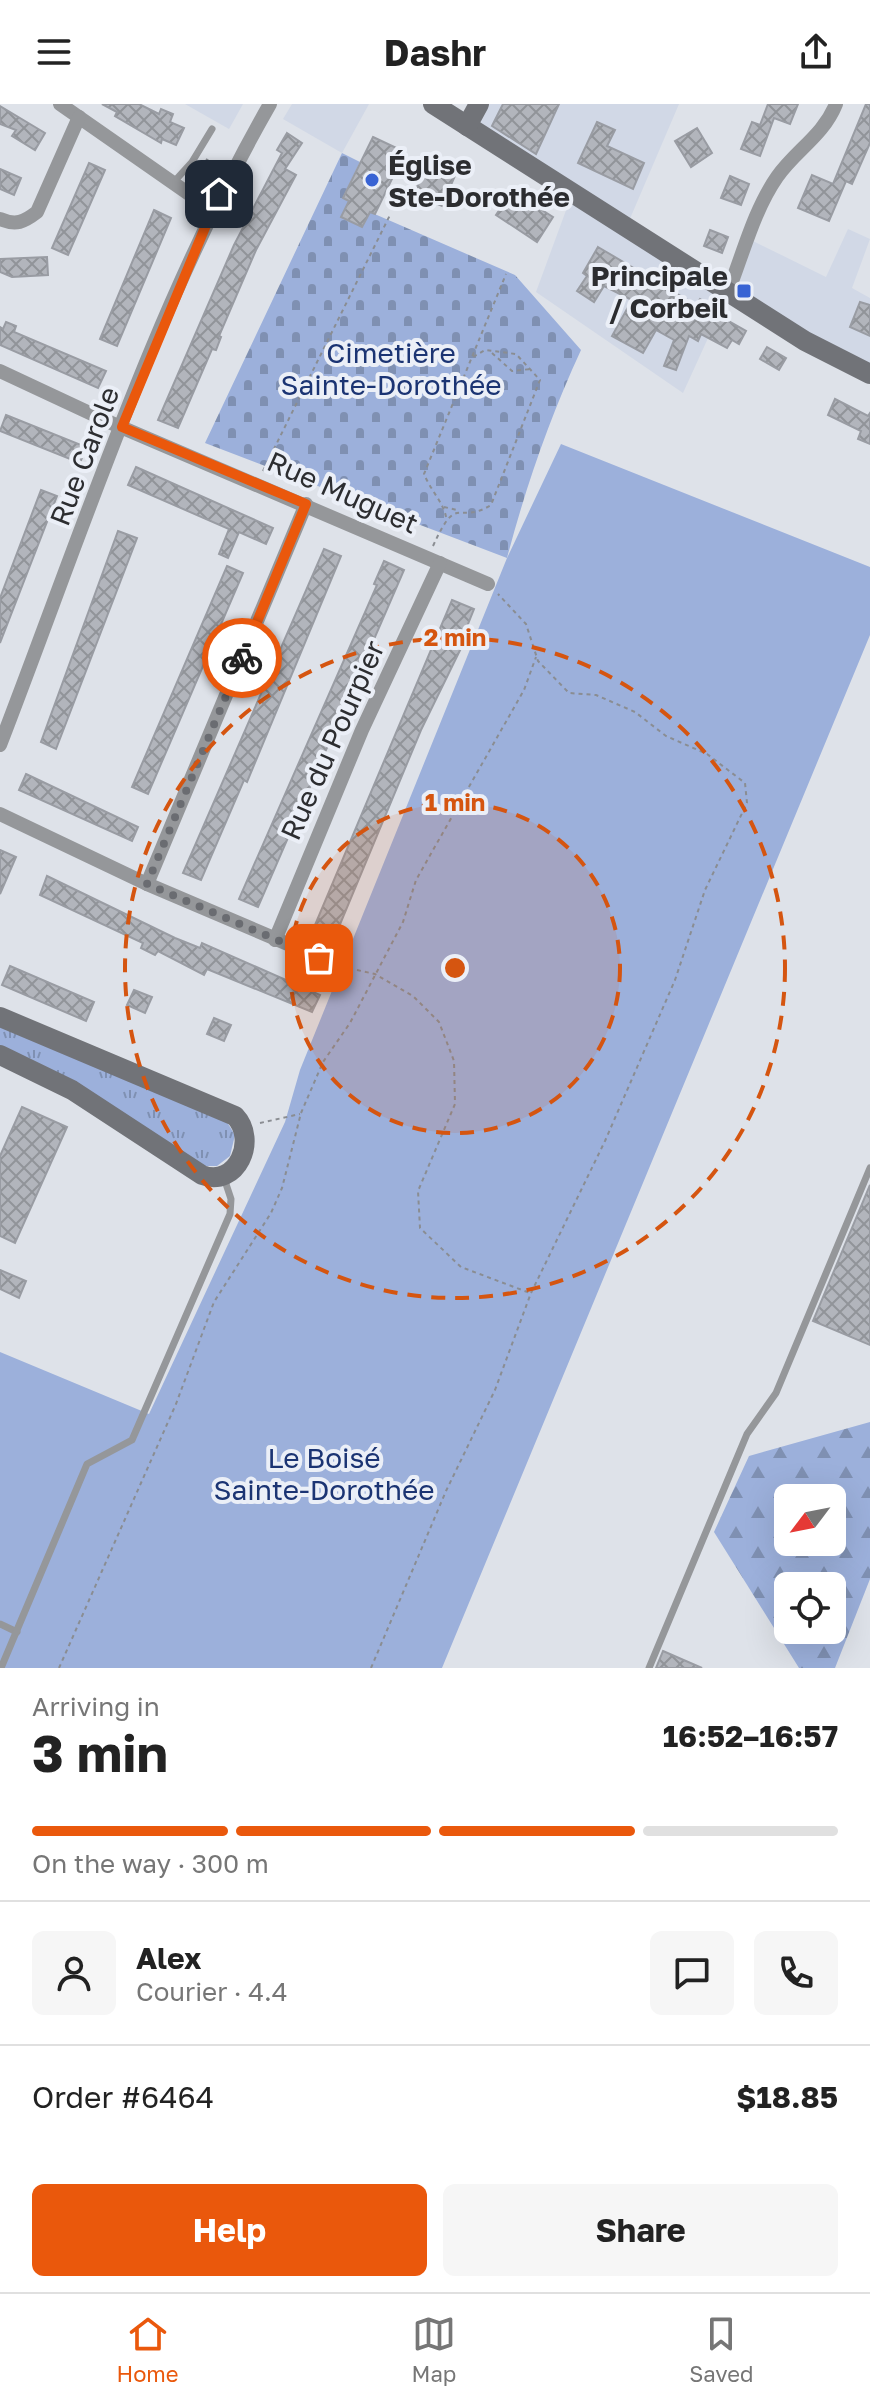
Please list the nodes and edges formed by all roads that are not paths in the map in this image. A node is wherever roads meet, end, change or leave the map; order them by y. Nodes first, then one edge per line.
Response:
1 (60, 104) edge
2 (270, 104) edge
3 (433, 104) edge
4 (479, 104) edge
5 (836, 104) edge
6 (79, 117) junction
7 (467, 126) junction
8 (212, 129) dead end
9 (172, 184) junction
10 (212, 210) junction
11 (0, 219) edge
12 (728, 292) junction
13 (0, 371) edge
14 (870, 374) edge
15 (122, 427) junction
16 (306, 504) junction
17 (434, 560) junction
18 (488, 584) road end
19 (0, 745) edge
20 (0, 814) edge
21 (147, 884) junction
22 (275, 940) junction
23 (342, 967) road end
24 (0, 1017) edge
25 (0, 1055) edge
26 (870, 1168) edge
27 (223, 1176) junction
28 (0, 1624) edge
29 (17, 1632) junction
30 (1, 1668) edge
31 (649, 1668) edge

1 - 6 street
2 - 10 street, Rue Carole
3 - 7 street
4 - 7 street
5 - 12 street
6 - 9 street
6 - 11 street
7 - 12 street
8 - 9 lane
9 - 10 street
10 - 15 street, Rue Carole
12 - 14 street
13 - 15 street, Rue Muguet
15 - 16 street, Rue Muguet
15 - 19 street, Rue Carole
16 - 17 street, Rue Muguet
16 - 21 street
17 - 18 street, Rue Muguet
17 - 22 street, Rue du Pourpier
20 - 21 street
21 - 22 street
22 - 23 street
24 - 27 street
25 - 27 street
26 - 31 lane
27 - 29 lane
28 - 29 lane
29 - 30 lane

